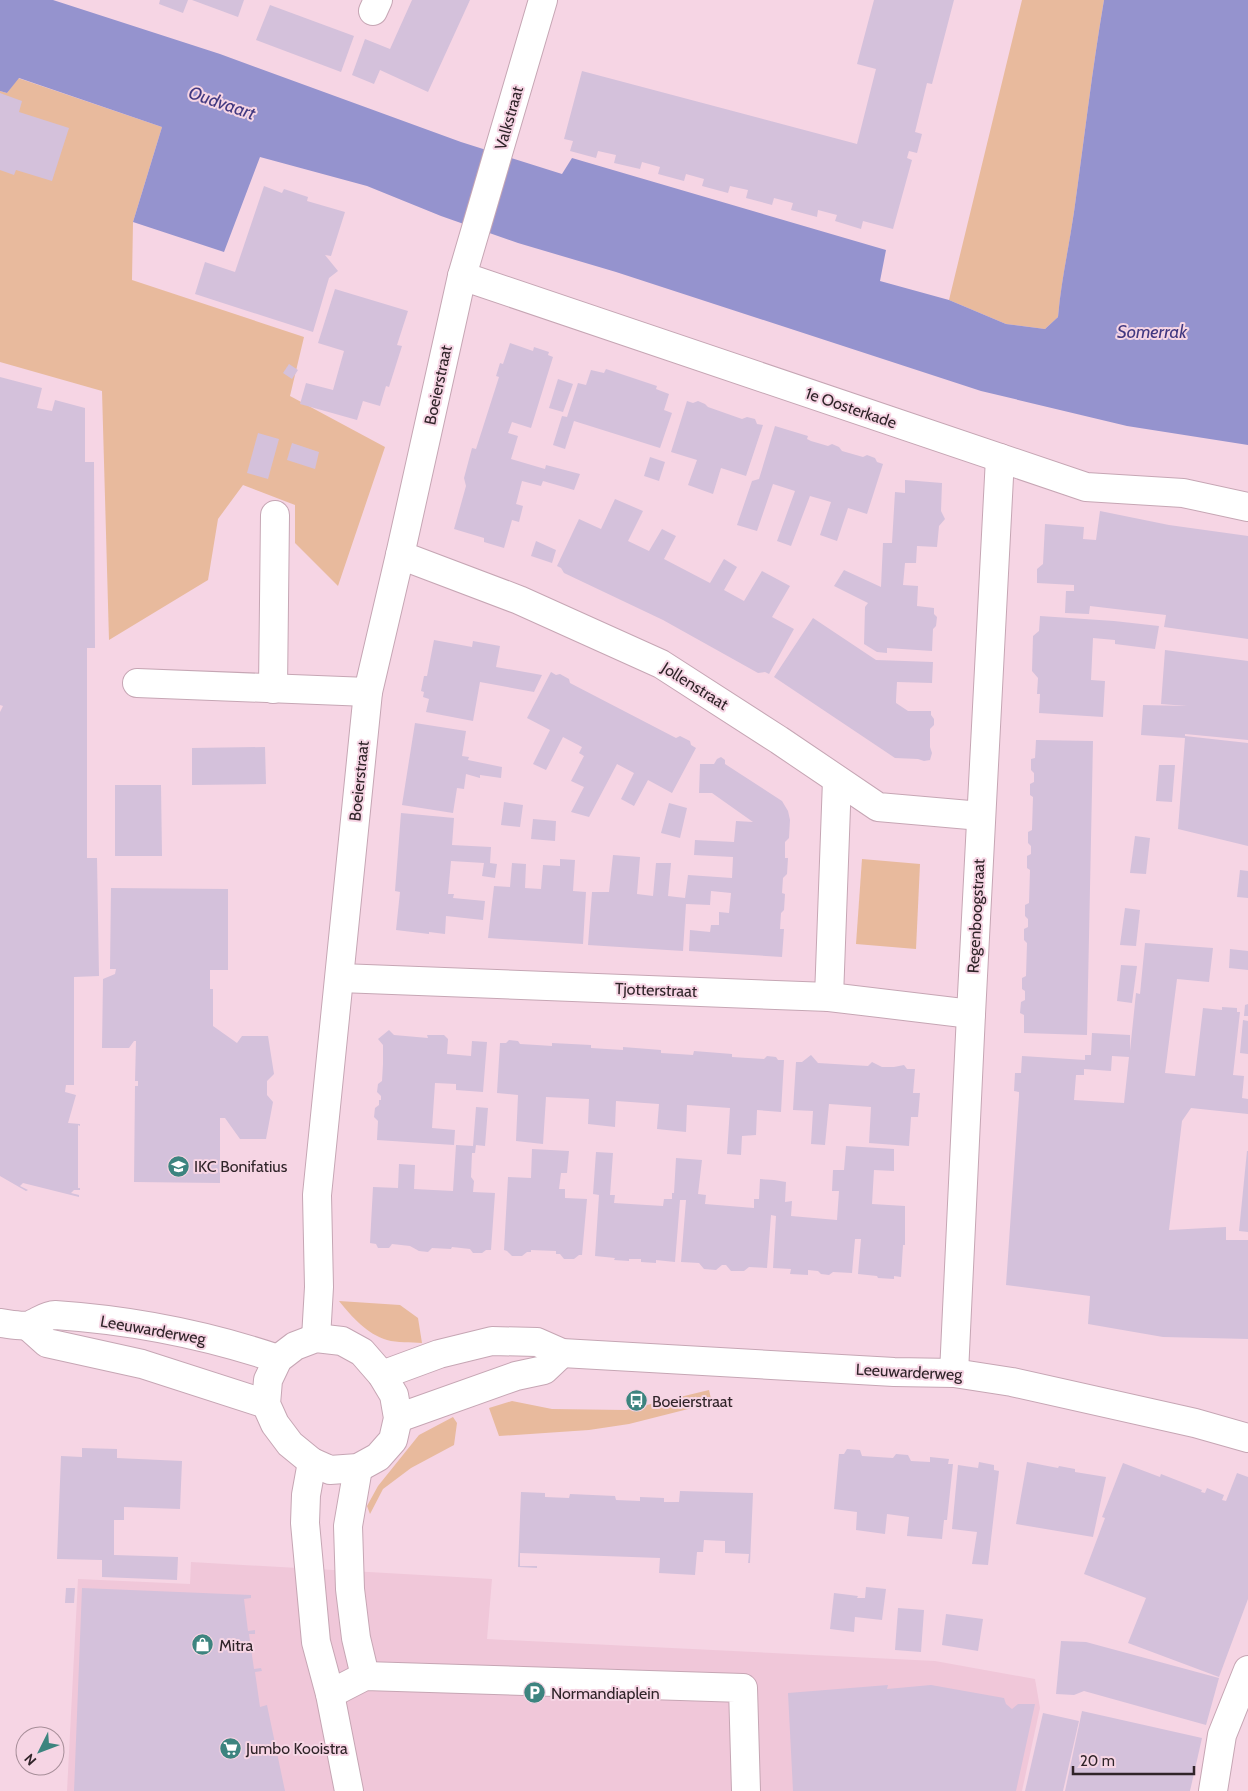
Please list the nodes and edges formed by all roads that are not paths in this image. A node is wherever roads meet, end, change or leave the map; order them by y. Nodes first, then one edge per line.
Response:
1 (542, 0) edge
2 (473, 235) joint
3 (462, 276) junction
4 (1000, 458) junction
5 (1248, 506) edge
6 (275, 515) dead end
7 (400, 555) junction
8 (137, 683) dead end
9 (273, 689) junction
10 (368, 692) junction
11 (837, 780) junction
12 (981, 816) junction
13 (340, 978) junction
14 (829, 997) junction
15 (971, 1014) junction
16 (0, 1323) edge
17 (28, 1326) junction
18 (316, 1338) junction
19 (562, 1353) junction
20 (278, 1359) junction
21 (954, 1373) junction
22 (382, 1374) junction
23 (266, 1404) junction
24 (398, 1418) junction
25 (1248, 1438) edge
26 (312, 1462) junction
27 (358, 1468) junction
28 (1248, 1670) edge
29 (365, 1676) junction
30 (330, 1694) junction
31 (349, 1791) edge
32 (746, 1791) edge
33 (1213, 1791) edge

1 - 2 street, Valkstraat
2 - 3 street, Boeierstraat
3 - 4 street, 1e Oosterkade
3 - 7 street, Boeierstraat
4 - 5 street, 1e Oosterkade
4 - 12 street, Regenboogstraat
6 - 9 street
7 - 10 street, Boeierstraat
7 - 11 street, Jollenstraat
8 - 9 street
9 - 10 street
10 - 13 street, Boeierstraat
11 - 12 street, Jollenstraat
11 - 14 street
12 - 15 street, Regenboogstraat
13 - 14 street, Tjotterstraat
13 - 18 street, Boeierstraat
14 - 15 street, Tjotterstraat
15 - 21 street, Regenboogstraat
16 - 17 street
17 - 20 street, Leeuwarderweg
17 - 23 street, Leeuwarderweg
18 - 20 street
18 - 22 street
19 - 21 street, Leeuwarderweg
19 - 22 street, Leeuwarderweg
19 - 24 street
20 - 23 street
21 - 25 street, Leeuwarderweg
22 - 24 street
23 - 26 street
24 - 27 street
26 - 27 street
26 - 30 street
27 - 29 street
28 - 33 street
29 - 30 street
29 - 32 street
30 - 31 street

